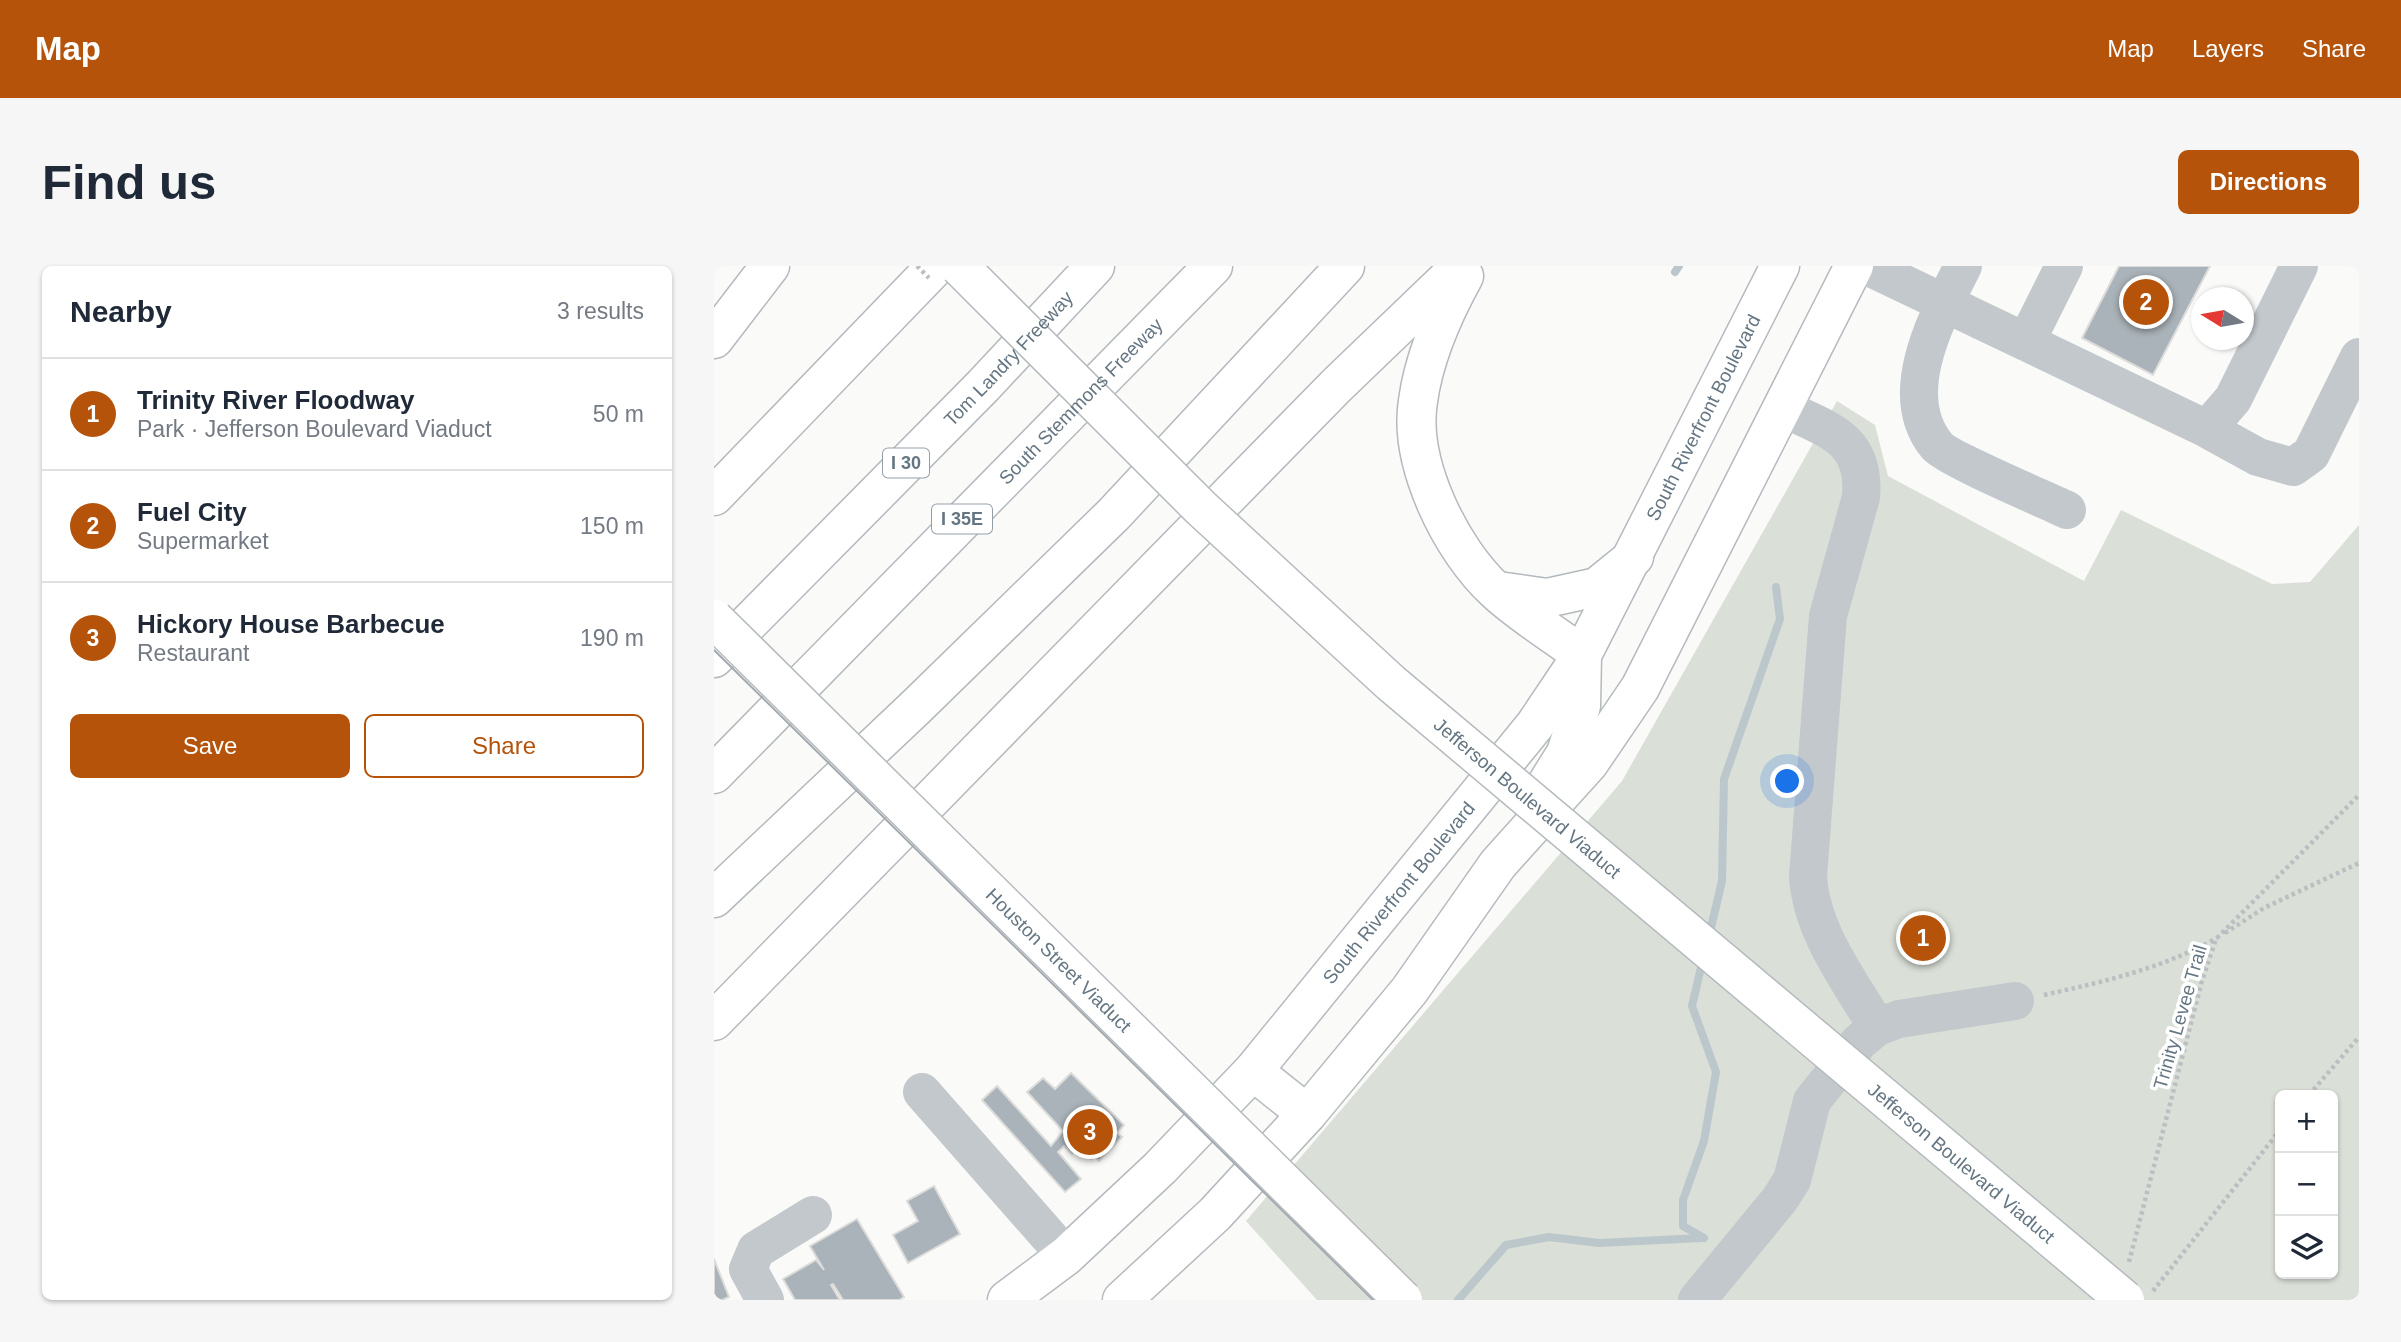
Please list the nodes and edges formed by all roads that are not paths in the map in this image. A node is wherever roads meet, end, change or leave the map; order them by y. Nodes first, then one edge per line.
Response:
1 (770, 266) edge
2 (936, 266) edge
3 (958, 266) edge
4 (1095, 266) edge
5 (1213, 266) edge
6 (1345, 266) edge
7 (1366, 266) edge
8 (1461, 266) edge
9 (1469, 266) edge
10 (1780, 266) edge
11 (1854, 266) edge
12 (1867, 266) edge
13 (1963, 266) edge
14 (2064, 266) edge
15 (2300, 266) edge
16 (1944, 304) junction
17 (1282, 335) junction
18 (714, 339) edge
19 (2026, 342) junction
20 (2359, 357) edge
21 (1783, 408) junction
22 (2207, 429) junction
23 (714, 496) edge
24 (2067, 510) dead end
25 (1634, 557) junction
26 (1495, 591) junction
27 (714, 619) edge
28 (1582, 655) junction
29 (714, 658) edge
30 (714, 774) edge
31 (1498, 864) junction
32 (714, 898) edge
33 (2015, 1001) road end
34 (714, 1021) edge
35 (1877, 1027) junction
36 (1253, 1071) junction
37 (922, 1092) dead end
38 (1307, 1114) junction
39 (813, 1215) dead end
40 (1066, 1256) junction
41 (2125, 1287) edge
42 (765, 1300) edge
43 (1007, 1300) edge
44 (1122, 1300) edge
45 (1403, 1300) edge
46 (1697, 1300) edge

1 - 18 main road
2 - 23 main road
3 - 41 main road, Jefferson Boulevard Viaduct, bridge
4 - 29 main road, Tom Landry Freeway / I 30
5 - 30 main road, South Stemmons Freeway / I 35E
6 - 17 main road
7 - 17 main road
8 - 34 main road
9 - 26 main road
10 - 25 main road, South Riverfront Boulevard
11 - 21 main road
12 - 16 lane
13 - 16 lane
14 - 19 lane
15 - 22 lane
16 - 19 lane
16 - 24 lane
17 - 32 main road
19 - 22 lane
20 - 22 lane
21 - 31 main road
21 - 35 lane
25 - 26 main road
25 - 28 main road, South Riverfront Boulevard
26 - 28 main road
27 - 45 main road, Houston Street Viaduct, bridge
28 - 31 main road
28 - 36 main road, South Riverfront Boulevard
31 - 38 main road
33 - 35 lane
35 - 46 lane
36 - 38 main road
36 - 40 main road, South Riverfront Boulevard
37 - 40 lane
38 - 44 main road
39 - 42 lane
40 - 43 main road, South Riverfront Boulevard

